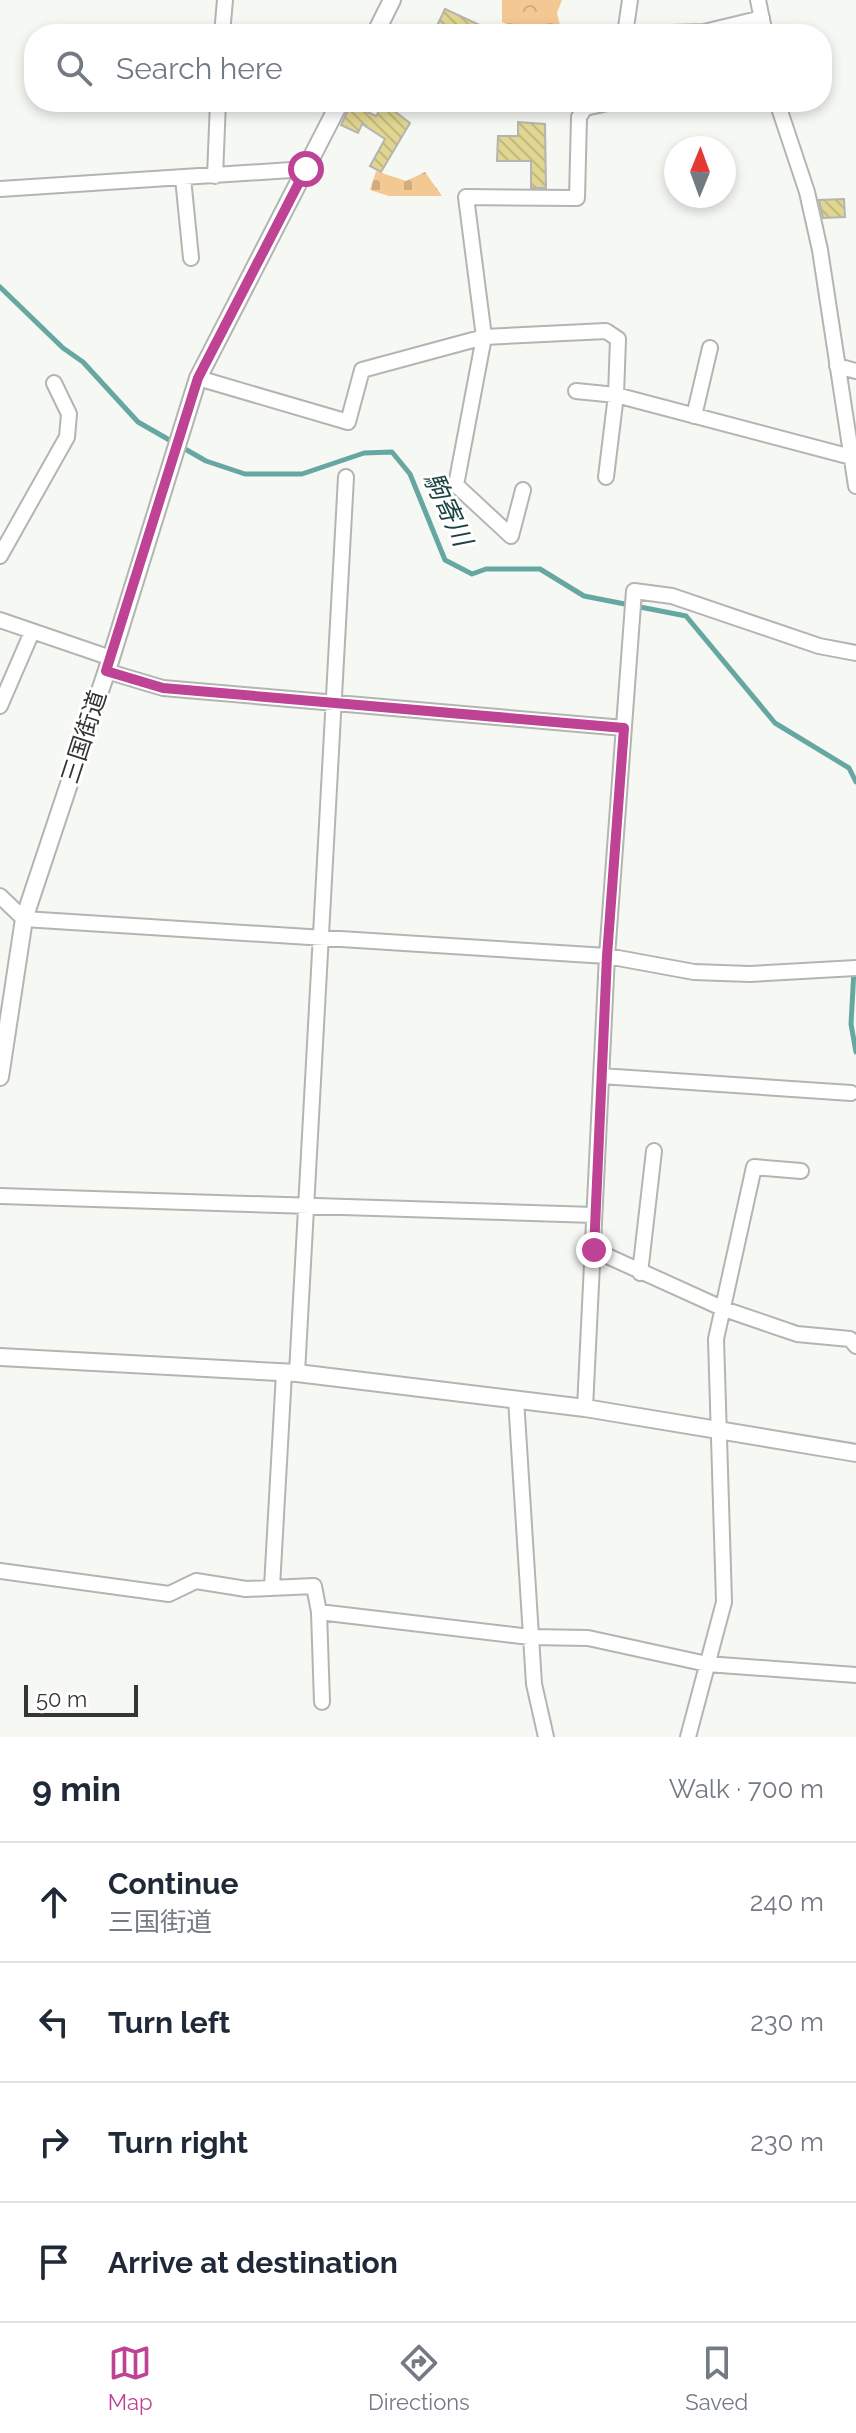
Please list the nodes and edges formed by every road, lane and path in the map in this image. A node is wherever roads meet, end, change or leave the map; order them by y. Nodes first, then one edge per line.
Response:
1 (225, 0) edge
2 (392, 0) edge
3 (630, 0) edge
4 (758, 0) edge
5 (762, 18) junction
6 (223, 24) edge
7 (380, 24) edge
8 (626, 24) edge
9 (737, 24) edge
10 (763, 24) edge
11 (218, 112) edge
12 (335, 112) edge
13 (582, 112) edge
14 (780, 112) edge
15 (306, 169) junction
16 (215, 176) junction
17 (183, 178) junction
18 (0, 189) edge
19 (191, 258) dead end
20 (484, 337) junction
21 (710, 348) dead end
22 (837, 366) junction
23 (856, 371) edge
24 (198, 378) junction
25 (54, 383) dead end
26 (576, 391) dead end
27 (616, 395) junction
28 (694, 416) junction
29 (855, 458) edge
30 (346, 477) dead end
31 (606, 477) dead end
32 (856, 486) edge
33 (523, 490) dead end
34 (0, 556) edge
35 (0, 620) edge
36 (32, 632) junction
37 (856, 653) edge
38 (108, 665) junction
39 (334, 705) junction
40 (0, 706) edge
41 (624, 728) junction
42 (0, 896) edge
43 (24, 919) junction
44 (321, 938) junction
45 (607, 956) junction
46 (856, 968) edge
47 (3, 1031) edge
48 (601, 1076) junction
49 (0, 1077) edge
50 (851, 1093) dead end
51 (654, 1151) dead end
52 (801, 1171) dead end
53 (0, 1196) edge
54 (306, 1208) junction
55 (594, 1215) junction
56 (594, 1250) junction
57 (640, 1273) junction
58 (724, 1309) junction
59 (856, 1346) edge
60 (0, 1357) edge
61 (291, 1373) junction
62 (516, 1399) junction
63 (585, 1408) junction
64 (718, 1430) junction
65 (856, 1453) edge
66 (0, 1571) edge
67 (272, 1587) junction
68 (319, 1612) junction
69 (530, 1637) junction
70 (707, 1664) junction
71 (856, 1675) edge
72 (322, 1702) dead end
73 (546, 1737) edge
74 (688, 1737) edge

1 - 6 street
2 - 7 street
3 - 8 street
4 - 5 street
5 - 9 street
5 - 10 street
11 - 16 street
12 - 15 street, 三国街道
13 - 20 street
14 - 22 street
15 - 16 street
15 - 24 street, 三国街道
16 - 17 street
17 - 18 street
17 - 19 street
20 - 24 street
20 - 27 street
20 - 33 street
21 - 28 street
22 - 23 street
22 - 29 street
24 - 38 street, 三国街道
25 - 34 street
26 - 27 street
27 - 28 street
27 - 31 street
28 - 29 street
29 - 32 street
30 - 39 street
35 - 36 street
36 - 38 street
36 - 40 street
37 - 41 street
38 - 39 street
38 - 43 street, 三国街道
39 - 41 street
39 - 44 street
41 - 45 street
42 - 43 street
43 - 44 street
43 - 47 street, 三国街道
44 - 45 street
44 - 54 street
45 - 46 street
45 - 48 street
47 - 49 street, 三国街道
48 - 50 street
48 - 55 street
51 - 57 street
52 - 58 street
53 - 54 street
54 - 55 street
54 - 61 street
55 - 56 street
56 - 57 street
56 - 63 street
57 - 58 street
58 - 59 street
58 - 64 street
60 - 61 street
61 - 62 street
61 - 67 street
62 - 63 street
62 - 69 street
63 - 64 street
64 - 65 street
64 - 70 street
66 - 67 street
67 - 68 street
68 - 69 street
68 - 72 street
69 - 70 street
69 - 73 street
70 - 71 street
70 - 74 street

